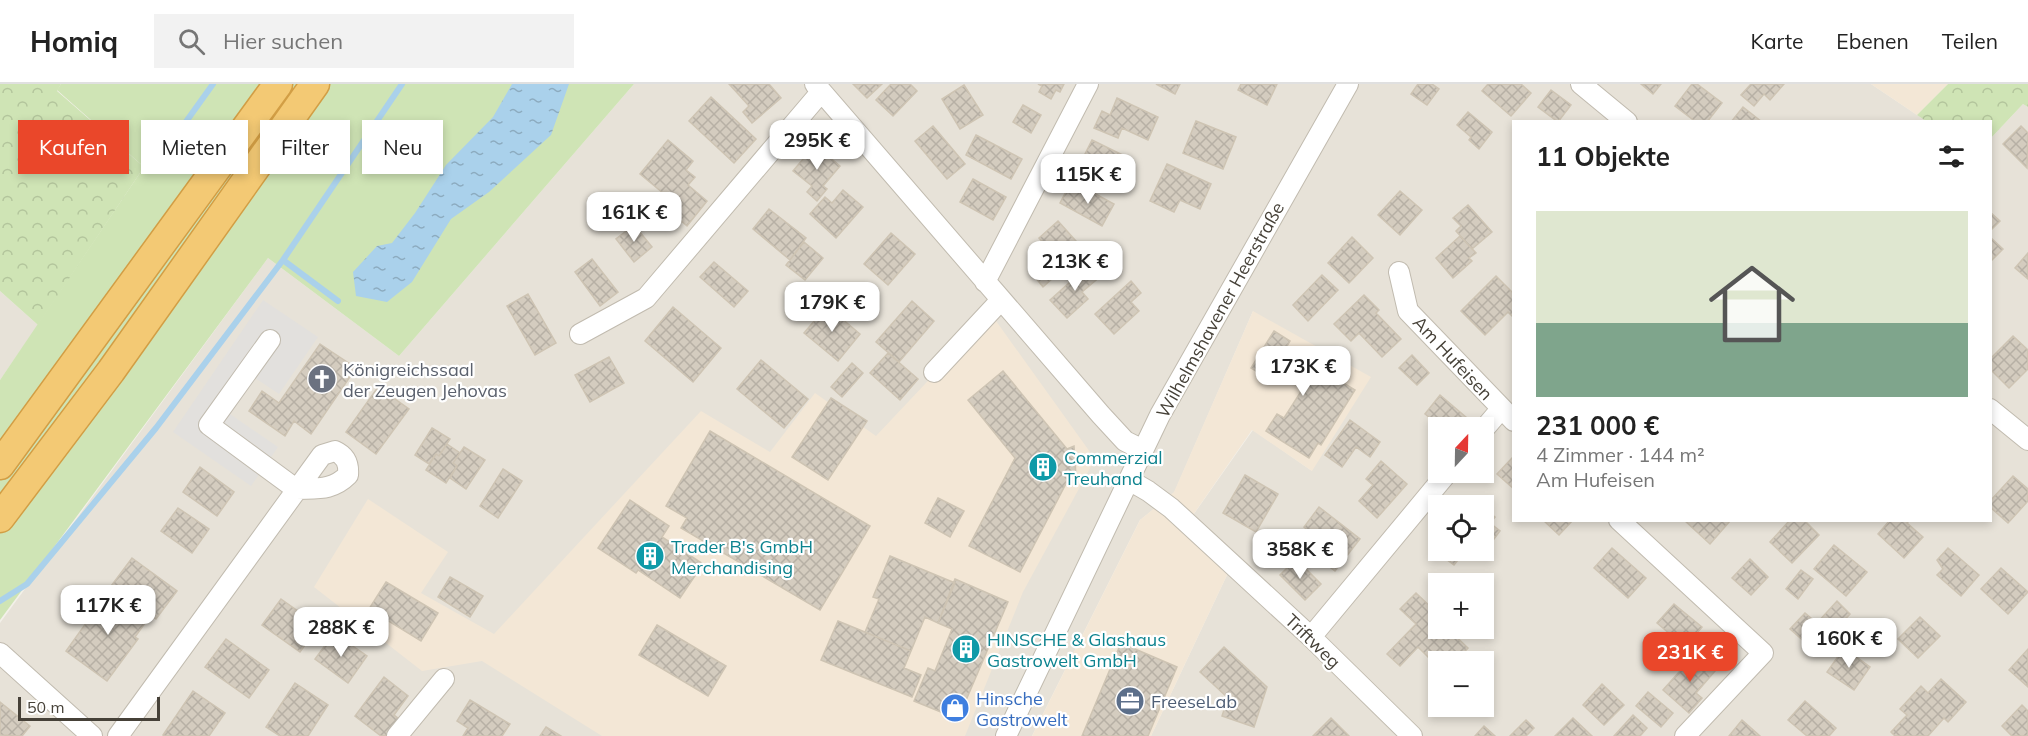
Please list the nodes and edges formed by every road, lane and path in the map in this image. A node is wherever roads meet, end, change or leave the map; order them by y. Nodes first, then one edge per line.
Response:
1 (278, 84) edge
2 (315, 84) edge
3 (1088, 84) edge
4 (1348, 84) edge
5 (1581, 84) edge
6 (818, 88) edge
7 (1625, 120) edge
8 (1399, 272) dead end
9 (985, 282) junction
10 (1001, 300) junction
11 (580, 334) dead end
12 (270, 340) dead end
13 (934, 372) dead end
14 (1992, 411) edge
15 (1507, 415) edge
16 (1494, 423) edge
17 (2028, 440) edge
18 (1143, 450) junction
19 (0, 465) edge
20 (1129, 480) junction
21 (1439, 483) edge
22 (0, 518) edge
23 (1621, 522) edge
24 (1311, 637) junction
25 (0, 653) edge
26 (444, 679) dead end
27 (406, 733) edge
28 (92, 736) edge
29 (118, 736) edge
30 (1006, 736) edge
31 (1412, 736) edge
32 (1684, 736) edge

1 - 19 highway
2 - 22 highway
3 - 9 street
4 - 18 street, Wilhelmshavener Heerstraße
5 - 7 street
6 - 9 street
6 - 11 street
8 - 15 street, Am Hufeisen
9 - 10 street
10 - 13 street
10 - 18 street
12 - 29 street
14 - 17 street
15 - 16 street, Am Hufeisen
18 - 20 street, Wilhelmshavener Heerstraße
20 - 24 street, Triftweg
20 - 30 street, Wilhelmshavener Heerstraße
21 - 24 street
23 - 32 street
24 - 31 street, Triftweg
25 - 28 street
26 - 27 street

